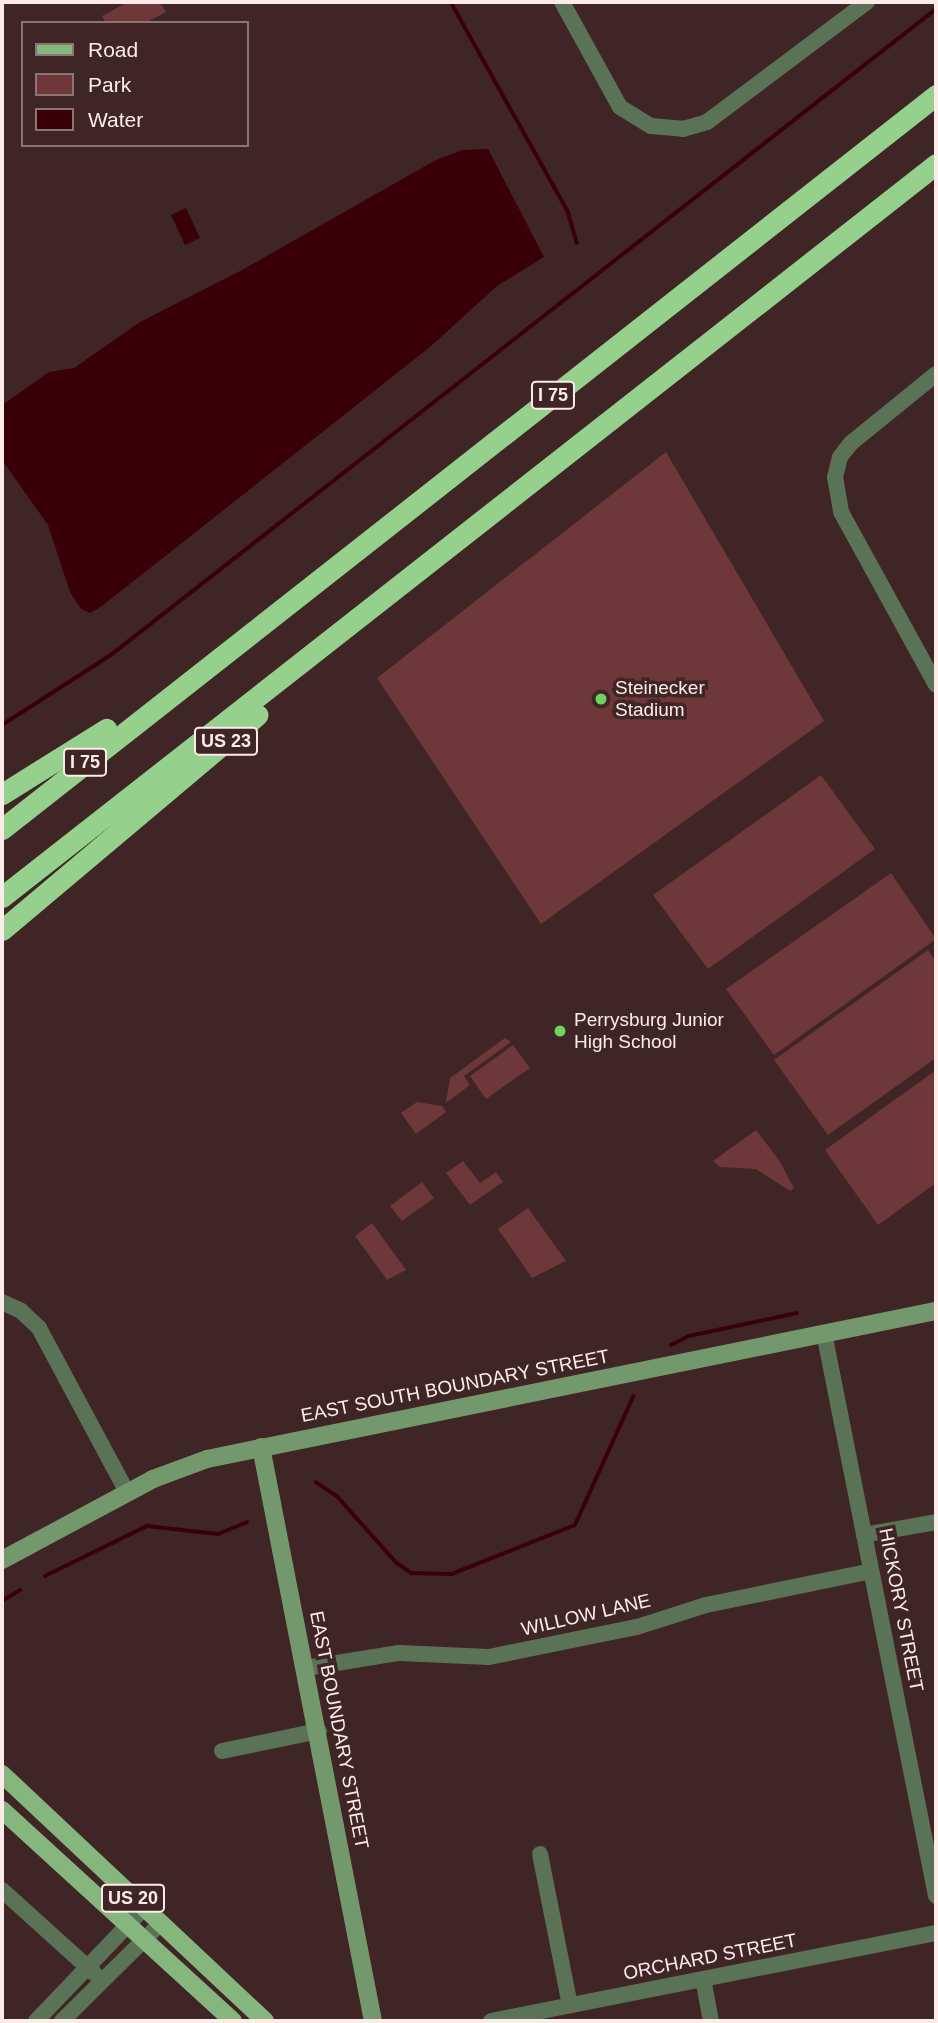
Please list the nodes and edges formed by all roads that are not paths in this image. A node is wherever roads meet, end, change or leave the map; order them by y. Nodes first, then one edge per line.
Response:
1 (562, 2) edge
2 (867, 2) edge
3 (936, 95) edge
4 (936, 164) edge
5 (936, 374) edge
6 (448, 548) junction
7 (936, 685) edge
8 (169, 695) junction
9 (2, 794) edge
10 (2, 829) edge
11 (2, 897) edge
12 (2, 930) edge
13 (2, 1302) edge
14 (936, 1311) edge
15 (824, 1333) junction
16 (261, 1447) junction
17 (127, 1492) junction
18 (936, 1522) edge
19 (864, 1535) junction
20 (2, 1560) edge
21 (871, 1571) junction
22 (306, 1668) junction
23 (319, 1731) junction
24 (222, 1751) dead end
25 (2, 1774) edge
26 (2, 1810) edge
27 (540, 1854) dead end
28 (2, 1890) edge
29 (936, 1896) edge
30 (144, 1908) junction
31 (160, 1924) junction
32 (127, 1927) junction
33 (936, 1933) edge
34 (142, 1942) junction
35 (89, 1968) junction
36 (703, 1979) junction
37 (102, 1980) junction
38 (570, 2006) junction
39 (36, 2021) edge
40 (62, 2021) edge
41 (233, 2021) edge
42 (265, 2021) edge
43 (373, 2021) edge
44 (491, 2021) edge
45 (711, 2021) edge

1 - 2 street
3 - 8 highway, I 75
4 - 6 highway
5 - 7 street
6 - 11 highway
6 - 12 highway, US 23
8 - 9 highway
8 - 10 highway, I 75
13 - 17 street
14 - 15 street, EAST SOUTH BOUNDARY STREET
15 - 16 street, EAST SOUTH BOUNDARY STREET
15 - 19 street, HICKORY STREET
16 - 17 street, EAST SOUTH BOUNDARY STREET
16 - 22 street, EAST BOUNDARY STREET
17 - 20 street, EAST SOUTH BOUNDARY STREET
18 - 19 street
19 - 21 street, HICKORY STREET
21 - 22 street, WILLOW LANE
21 - 29 street, HICKORY STREET
22 - 23 street, EAST BOUNDARY STREET
23 - 24 street
23 - 43 street, EAST BOUNDARY STREET
25 - 30 main road, US 20
26 - 32 main road, US 20
27 - 38 street
28 - 35 street
30 - 31 main road, US 20
30 - 32 street
31 - 34 street
31 - 42 main road, US 20
32 - 34 main road, US 20
32 - 35 street
33 - 36 street, ORCHARD STREET
34 - 37 street
34 - 41 main road, US 20
35 - 37 street
35 - 39 street
36 - 38 street, ORCHARD STREET
36 - 45 street
37 - 40 street
38 - 44 street, ORCHARD STREET

